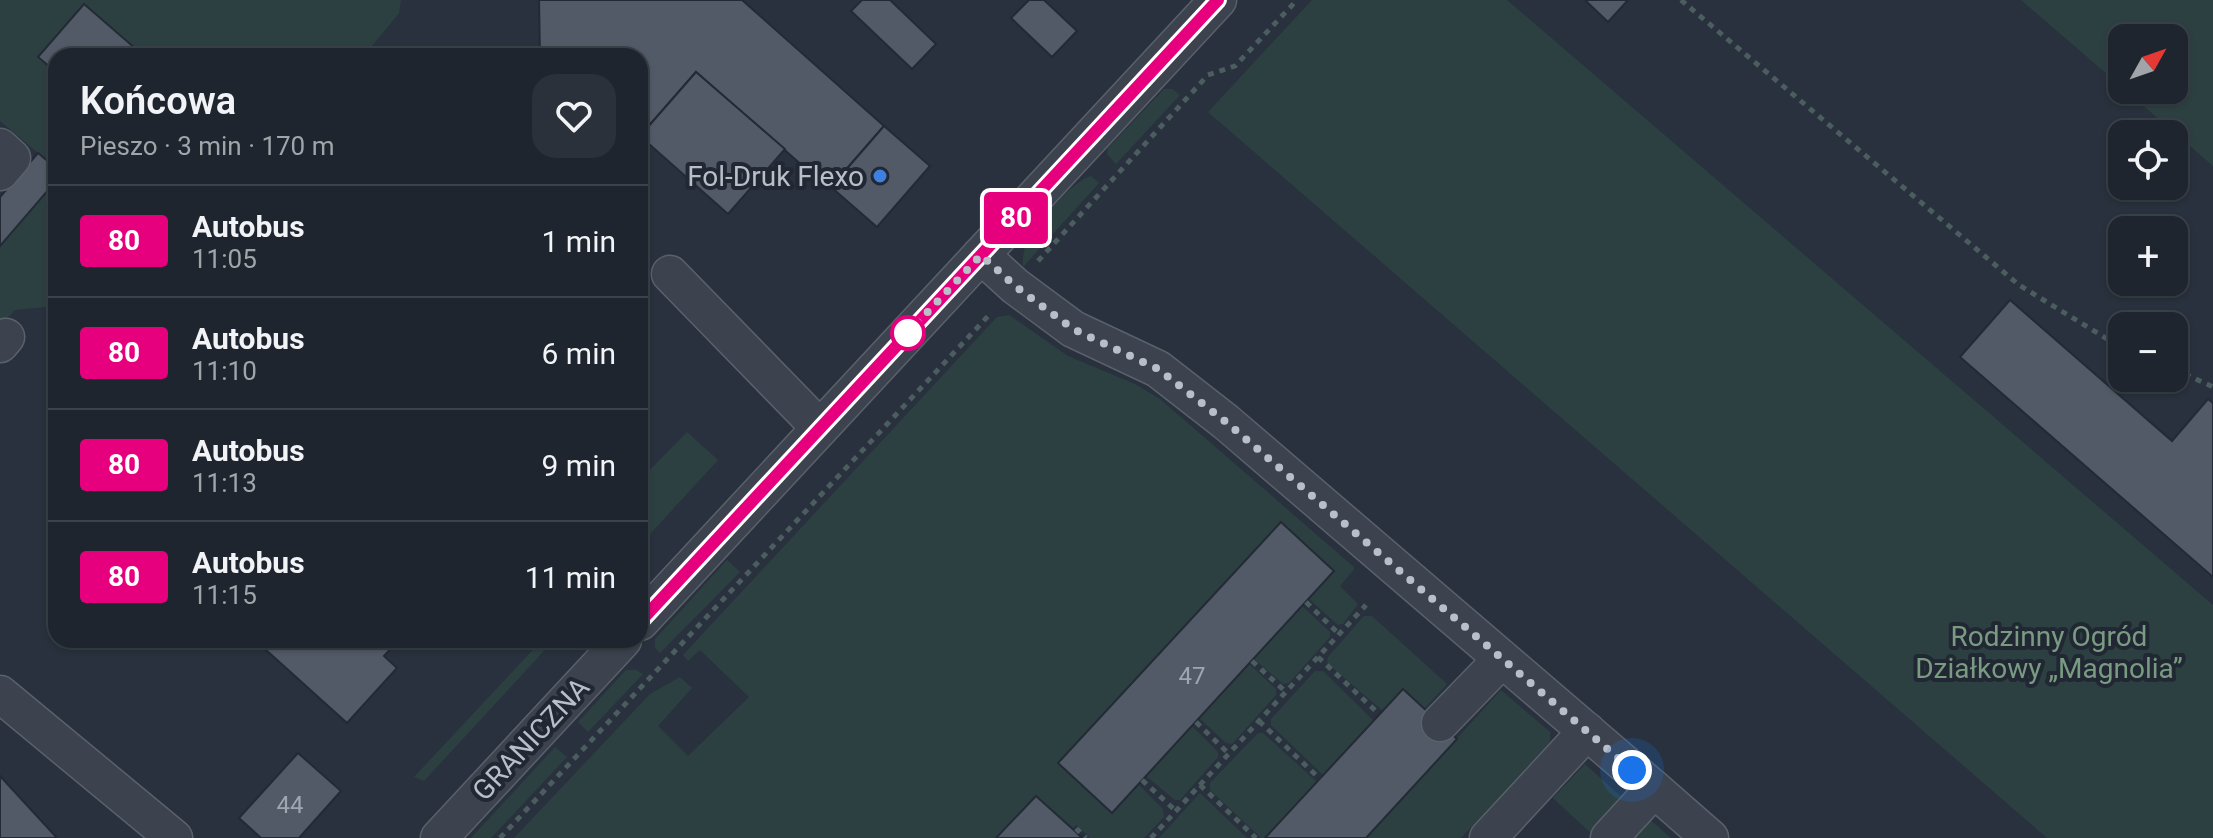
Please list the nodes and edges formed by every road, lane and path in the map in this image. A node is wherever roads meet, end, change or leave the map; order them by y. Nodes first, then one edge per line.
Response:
1 (1218, 0) edge
2 (1297, 0) edge
3 (1681, 0) edge
4 (0, 147) edge
5 (0, 172) edge
6 (981, 255) junction
7 (670, 274) dead end
8 (1015, 286) junction
9 (2108, 339) edge
10 (2188, 375) edge
11 (2213, 387) edge
12 (820, 428) junction
13 (1306, 602) dead end
14 (1366, 605) dead end
15 (648, 613) edge
16 (1339, 634) junction
17 (616, 648) edge
18 (1318, 657) junction
19 (1502, 659) junction
20 (1252, 661) dead end
21 (1286, 692) junction
22 (0, 694) edge
23 (1379, 714) dead end
24 (1259, 721) junction
25 (1196, 722) dead end
26 (1440, 723) dead end
27 (1587, 731) junction
28 (1229, 754) junction
29 (1320, 779) dead end
30 (1142, 780) dead end
31 (1200, 785) junction
32 (1654, 789) junction
33 (1176, 811) junction
34 (1076, 832) dead end
35 (174, 838) edge
36 (439, 838) edge
37 (500, 838) edge
38 (1086, 838) edge
39 (1151, 838) edge
40 (1256, 838) edge
41 (1488, 838) edge
42 (1609, 838) edge
43 (1710, 838) edge

1 - 6 street
2 - 8 path
3 - 9 path
4 - 5 street
6 - 8 street
6 - 12 street
7 - 12 street
8 - 19 street
8 - 37 path
10 - 11 path
12 - 15 street
13 - 16 path
14 - 16 path
16 - 18 path
17 - 36 street, GRANICZNA
18 - 21 path
18 - 23 path
19 - 26 street
19 - 27 street
20 - 21 path
21 - 24 path
22 - 35 street
24 - 28 path
24 - 29 path
25 - 28 path
27 - 32 street
27 - 41 street
28 - 31 path
30 - 33 path
31 - 33 path
31 - 40 path
32 - 42 street
32 - 43 street
33 - 39 path
34 - 38 path

